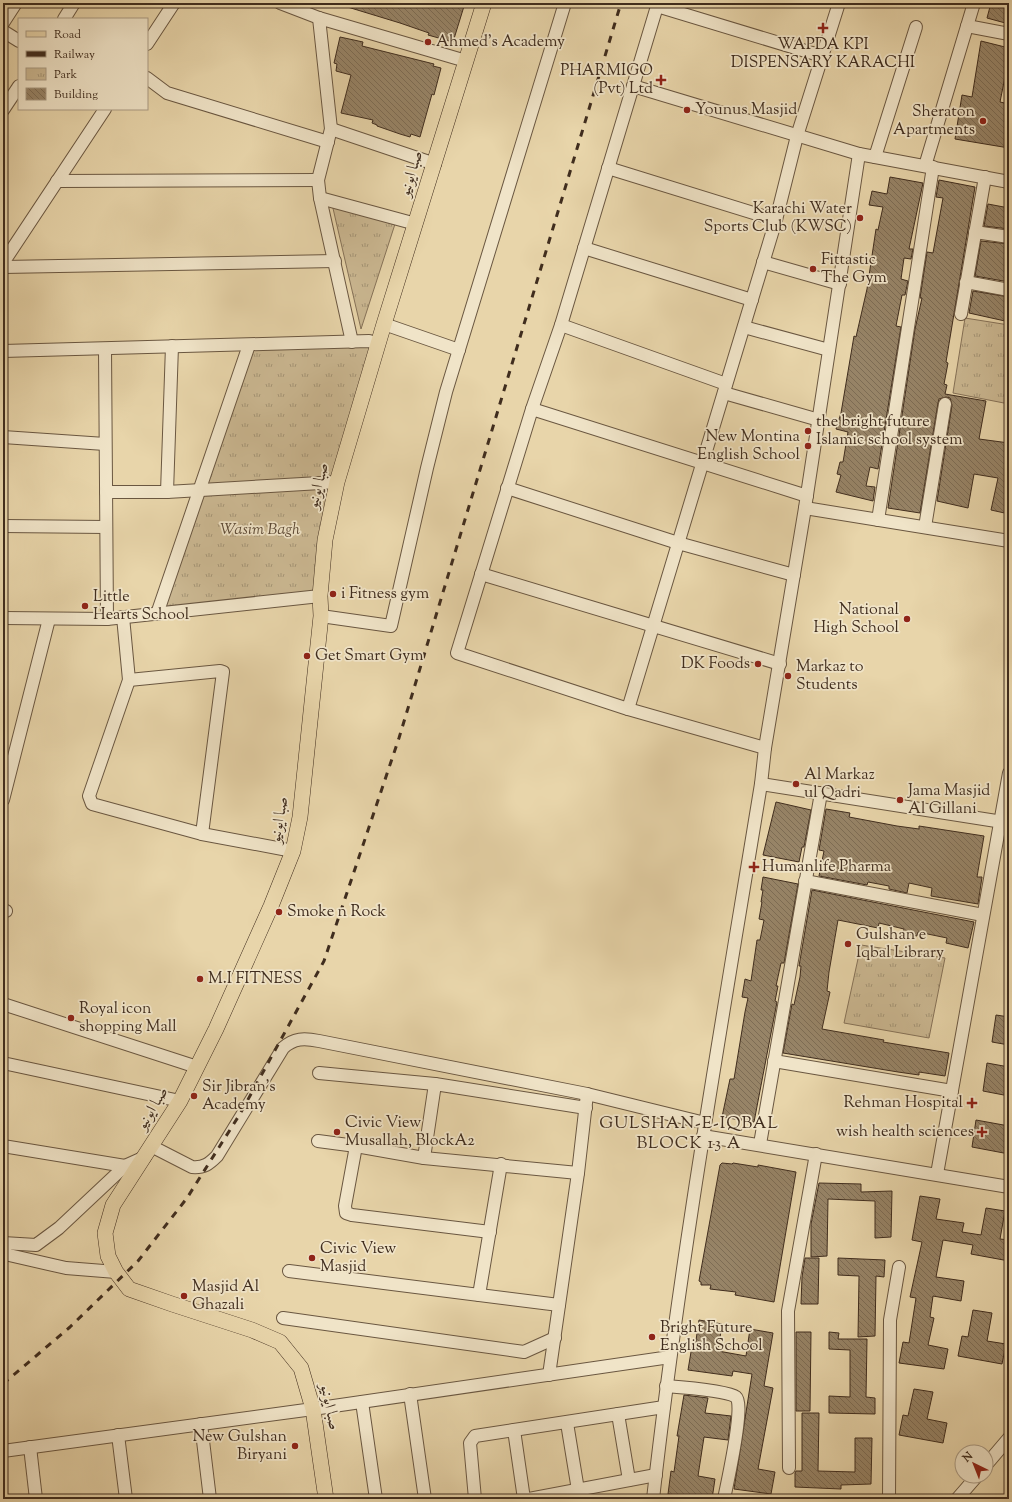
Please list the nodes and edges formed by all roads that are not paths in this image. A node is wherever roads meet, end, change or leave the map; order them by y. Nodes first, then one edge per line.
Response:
1 (16, 3) edge
2 (74, 3) edge
3 (174, 3) edge
4 (280, 3) edge
5 (484, 3) edge
6 (565, 3) edge
7 (839, 3) edge
8 (974, 3) edge
9 (657, 4) edge
10 (65, 18) edge
11 (319, 18) junction
12 (3, 23) edge
13 (967, 26) junction
14 (916, 27) dead end
15 (3, 31) edge
16 (1009, 34) edge
17 (18, 40) edge
18 (148, 42) edge
19 (822, 56) junction
20 (466, 61) junction
21 (148, 79) edge
22 (633, 86) junction
23 (18, 88) edge
24 (3, 110) edge
25 (104, 110) edge
26 (331, 130) junction
27 (797, 136) junction
28 (328, 142) junction
29 (859, 154) junction
30 (875, 157) junction
31 (434, 164) junction
32 (929, 167) junction
33 (608, 168) junction
34 (985, 177) junction
35 (318, 180) junction
36 (57, 181) junction
37 (1009, 182) edge
38 (320, 198) junction
39 (776, 220) junction
40 (416, 224) junction
41 (975, 232) junction
42 (1009, 237) edge
43 (584, 248) junction
44 (335, 261) junction
45 (763, 262) junction
46 (3, 263) edge
47 (3, 267) edge
48 (966, 282) junction
49 (840, 284) junction
50 (1009, 290) edge
51 (752, 300) junction
52 (961, 314) dead end
53 (384, 324) junction
54 (561, 325) junction
55 (744, 327) junction
56 (352, 342) junction
57 (378, 344) junction
58 (249, 345) junction
59 (172, 346) junction
60 (105, 349) junction
61 (459, 350) junction
62 (830, 350) junction
63 (3, 352) edge
64 (725, 388) junction
65 (945, 404) dead end
66 (532, 409) junction
67 (819, 420) junction
68 (3, 437) edge
69 (105, 444) junction
70 (702, 463) junction
71 (337, 482) junction
72 (508, 488) junction
73 (200, 490) junction
74 (106, 492) junction
75 (167, 492) junction
76 (807, 496) junction
77 (805, 508) junction
78 (878, 520) junction
79 (3, 526) edge
80 (106, 527) junction
81 (925, 527) junction
82 (1009, 541) edge
83 (678, 543) junction
84 (481, 574) junction
85 (794, 575) junction
86 (320, 596) junction
87 (156, 614) junction
88 (321, 616) junction
89 (123, 617) junction
90 (3, 618) edge
91 (49, 619) junction
92 (107, 619) junction
93 (653, 626) junction
94 (780, 664) junction
95 (129, 680) junction
96 (628, 709) junction
97 (765, 748) junction
98 (1009, 772) edge
99 (761, 784) junction
100 (820, 793) junction
101 (3, 800) edge
102 (1005, 822) edge
103 (202, 834) junction
104 (293, 851) junction
105 (805, 881) junction
106 (983, 916) junction
107 (3, 1004) edge
108 (774, 1061) junction
109 (3, 1063) edge
110 (197, 1067) junction
111 (319, 1073) dead end
112 (435, 1084) junction
113 (952, 1091) junction
114 (587, 1094) junction
115 (180, 1101) junction
116 (586, 1108) junction
117 (705, 1123) junction
118 (703, 1136) junction
119 (318, 1141) dead end
120 (760, 1144) junction
121 (3, 1146) edge
122 (356, 1146) junction
123 (148, 1151) junction
124 (816, 1154) junction
125 (424, 1158) junction
126 (501, 1164) junction
127 (125, 1166) junction
128 (578, 1173) junction
129 (937, 1174) junction
130 (1009, 1186) edge
131 (490, 1232) junction
132 (3, 1243) edge
133 (3, 1252) edge
134 (899, 1267) dead end
135 (289, 1271) dead end
136 (116, 1272) junction
137 (479, 1295) junction
138 (559, 1305) junction
139 (283, 1318) dead end
140 (555, 1338) junction
141 (670, 1357) junction
142 (549, 1374) junction
143 (666, 1386) junction
144 (410, 1394) junction
145 (362, 1402) junction
146 (664, 1407) junction
147 (313, 1409) junction
148 (618, 1414) junction
149 (567, 1423) junction
150 (201, 1424) junction
151 (514, 1430) junction
152 (118, 1435) junction
153 (1009, 1438) edge
154 (30, 1447) junction
155 (3, 1451) edge
156 (994, 1456) edge
157 (789, 1468) dead end
158 (656, 1475) junction
159 (629, 1480) junction
160 (969, 1484) edge
161 (578, 1490) junction
162 (36, 1499) edge
163 (126, 1499) edge
164 (210, 1499) edge
165 (326, 1499) edge
166 (376, 1499) edge
167 (425, 1499) edge
168 (475, 1499) edge
169 (524, 1499) edge
170 (529, 1499) edge
171 (653, 1499) edge
172 (724, 1499) edge
173 (889, 1499) edge
174 (957, 1499) edge

1 - 12 street
2 - 10 street
3 - 18 street
4 - 11 street
5 - 20 main road, صبا ایونیو
6 - 61 street
7 - 19 street
8 - 13 street
9 - 19 street
9 - 22 street
11 - 20 street
11 - 26 street
13 - 16 street
13 - 32 street
14 - 30 street
15 - 17 street
19 - 27 street
20 - 31 main road, صبا ایونیو
21 - 28 street
22 - 27 street
22 - 33 street
23 - 24 street
25 - 36 street
26 - 28 street
26 - 31 street
27 - 29 street
27 - 39 street
28 - 35 street
29 - 30 street
29 - 49 street
30 - 32 street
31 - 40 main road, صبا ایونیو
32 - 34 street
32 - 78 street
33 - 39 street
33 - 43 street
34 - 37 street
34 - 41 street
35 - 36 street
35 - 38 street
36 - 46 street
38 - 40 street
38 - 44 street
39 - 45 street
40 - 53 main road, صبا ایونیو
41 - 42 street
41 - 48 street
43 - 51 street
43 - 54 street
44 - 47 street
44 - 56 street
45 - 49 street
45 - 51 street
48 - 50 street
48 - 52 street
49 - 62 street
51 - 55 street
53 - 57 main road, صبا ایونیو
53 - 61 street
54 - 64 street
54 - 66 street
55 - 62 street
55 - 64 street
56 - 57 street
56 - 58 street
57 - 71 main road, صبا ایونیو
58 - 59 street
58 - 73 street
59 - 60 street
59 - 75 street
60 - 63 street
60 - 69 street
61 - 88 street
62 - 67 street
64 - 67 street
64 - 70 street
65 - 81 street
66 - 70 street
66 - 72 street
67 - 76 street
68 - 69 street
69 - 74 street
70 - 76 street
70 - 83 street
71 - 73 street
71 - 86 main road, صبا ایونیو
72 - 83 street
72 - 84 street
73 - 75 street
73 - 87 street
74 - 75 street
74 - 80 street
76 - 77 street
77 - 78 street
77 - 85 street
78 - 81 street
79 - 80 street
80 - 92 street
81 - 82 street
83 - 85 street
83 - 93 street
84 - 93 street
84 - 96 street
85 - 94 street
86 - 87 street
86 - 88 main road, صبا ایونیو
87 - 89 street
88 - 104 main road, صبا ایونیو
89 - 92 street
89 - 95 street
90 - 91 street
91 - 92 street
91 - 101 street
93 - 94 street
93 - 96 street
94 - 97 street
95 - 103 street
95 - 103 street
96 - 97 street
97 - 99 street
98 - 102 street
99 - 100 street
99 - 117 street
100 - 102 street
100 - 105 street
102 - 106 street
103 - 104 street
104 - 110 main road, صبا ایونیو
105 - 106 street
105 - 108 street
106 - 113 street
107 - 110 street
108 - 113 street
108 - 120 street
109 - 115 street
110 - 115 main road, صبا ایونیو
111 - 112 street
112 - 116 street
112 - 125 street
113 - 129 street
114 - 116 street
114 - 117 street
114 - 123 street
115 - 123 main road, صبا ایونیو
116 - 128 street
117 - 118 street
118 - 120 street
118 - 141 street
119 - 122 street
120 - 124 street
121 - 127 street
122 - 125 street
122 - 131 street
123 - 127 street
123 - 136 main road, صبا ایونیو
124 - 129 street
124 - 157 street
125 - 126 street
126 - 128 street
126 - 131 street
127 - 132 street
128 - 138 street
129 - 130 street
131 - 137 street
133 - 136 street
134 - 173 street
135 - 137 street
136 - 147 main road, صبا ایونیو
137 - 138 street
138 - 140 street
139 - 140 street
140 - 142 street
141 - 142 street
141 - 143 street
142 - 144 street
143 - 146 street
143 - 172 street
144 - 145 street
144 - 167 street
145 - 147 street
145 - 166 street
146 - 148 street
146 - 158 street
147 - 150 street
147 - 165 main road, صبا ایونیو
148 - 149 street
148 - 159 street
149 - 151 street
149 - 161 street
150 - 152 street
150 - 164 street
151 - 168 street
151 - 169 street
152 - 154 street
152 - 163 street
153 - 156 street
154 - 155 street
154 - 162 street
158 - 159 street
158 - 171 street
159 - 161 street
160 - 174 street
161 - 170 street

